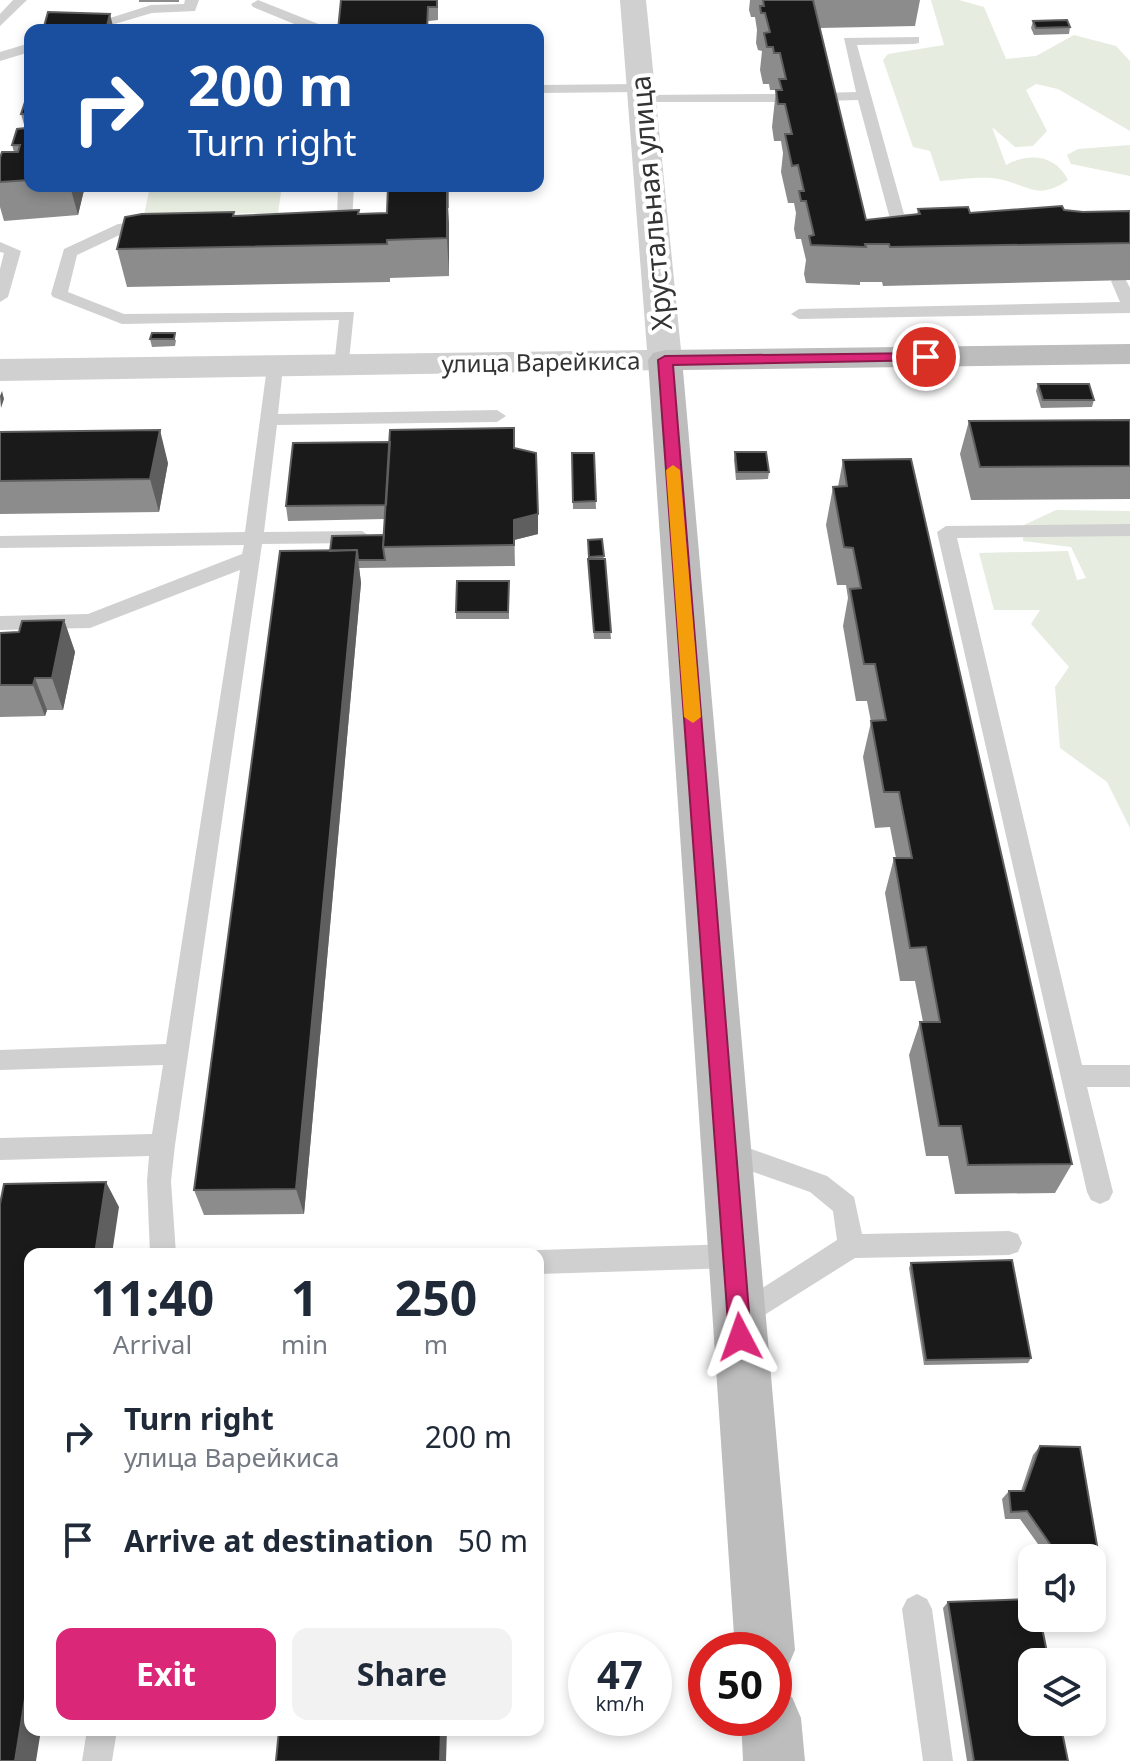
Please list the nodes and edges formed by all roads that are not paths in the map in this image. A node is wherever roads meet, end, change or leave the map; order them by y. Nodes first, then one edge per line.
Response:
1 (20, 0) edge
2 (192, 0) edge
3 (633, 0) edge
4 (258, 4) dead end
5 (0, 22) edge
6 (100, 24) edge
7 (306, 24) edge
8 (914, 40) dead end
9 (24, 49) edge
10 (0, 57) edge
11 (544, 89) edge
12 (642, 94) junction
13 (864, 96) junction
14 (823, 97) edge
15 (778, 98) edge
16 (346, 192) edge
17 (945, 218) edge
18 (312, 222) edge
19 (170, 226) edge
20 (0, 247) edge
21 (1119, 281) edge
22 (0, 297) edge
23 (1130, 307) edge
24 (799, 314) dead end
25 (1130, 354) edge
26 (665, 360) junction
27 (342, 366) junction
28 (275, 367) junction
29 (0, 370) edge
30 (497, 416) dead end
31 (268, 420) junction
32 (1130, 530) edge
33 (383, 536) edge
34 (0, 542) edge
35 (252, 548) junction
36 (0, 623) edge
37 (176, 1054) junction
38 (0, 1060) edge
39 (1072, 1076) junction
40 (1130, 1076) edge
41 (163, 1145) junction
42 (0, 1149) edge
43 (726, 1151) junction
44 (1100, 1192) dead end
45 (1009, 1243) dead end
46 (851, 1246) junction
47 (163, 1248) edge
48 (735, 1256) junction
49 (544, 1262) edge
50 (739, 1318) junction
51 (917, 1609) dead end
52 (764, 1632) edge
53 (101, 1736) edge
54 (772, 1736) edge
55 (97, 1761) edge
56 (774, 1761) edge
57 (938, 1761) edge

1 - 5 lane
2 - 6 lane
3 - 12 street, Хрустальная улица
4 - 7 lane
8 - 13 lane
9 - 10 lane
11 - 12 lane
12 - 15 lane
12 - 26 street, Хрустальная улица
13 - 14 lane
13 - 17 lane
16 - 18 lane
19 - 27 lane
20 - 22 lane
21 - 23 lane
23 - 24 lane
25 - 26 main road, улица Варейкиса
26 - 27 street, улица Варейкиса
26 - 43 main road, Хрустальная улица
27 - 28 street, улица Варейкиса
28 - 29 street, улица Варейкиса
28 - 31 lane
30 - 31 lane
31 - 35 lane
32 - 39 lane
33 - 35 lane
34 - 35 lane
35 - 36 lane
35 - 37 lane
37 - 38 lane
37 - 41 lane
39 - 40 lane
39 - 44 lane
41 - 42 lane
41 - 47 lane
43 - 46 lane
43 - 48 main road, Хрустальная улица
45 - 46 lane
46 - 50 lane
48 - 49 lane
48 - 50 main road, Хрустальная улица
50 - 52 main road, Хрустальная улица
51 - 57 lane
53 - 55 lane
54 - 56 main road

